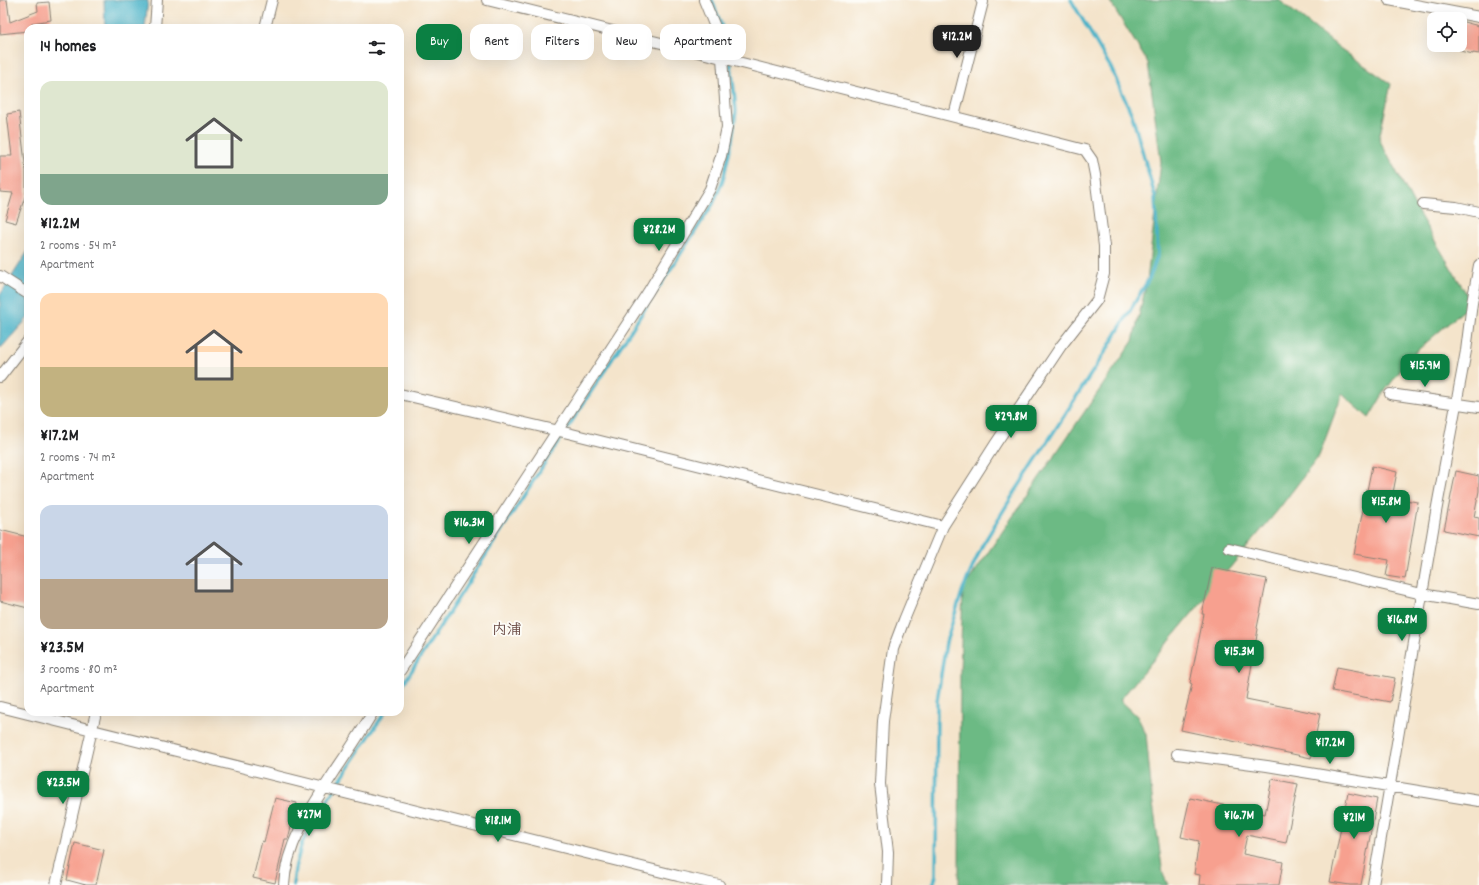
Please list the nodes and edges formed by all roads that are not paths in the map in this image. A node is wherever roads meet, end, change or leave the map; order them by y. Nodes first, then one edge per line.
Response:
1 (158, 0) edge
2 (272, 0) edge
3 (487, 0) edge
4 (704, 0) edge
5 (981, 0) edge
6 (1389, 0) edge
7 (1479, 17) edge
8 (155, 24) edge
9 (266, 24) edge
10 (714, 24) edge
11 (660, 43) edge
12 (722, 60) edge
13 (730, 60) edge
14 (954, 116) junction
15 (1423, 204) dead end
16 (1479, 212) edge
17 (1479, 265) edge
18 (1, 276) edge
19 (24, 291) edge
20 (24, 346) edge
21 (0, 377) edge
22 (1390, 394) dead end
23 (404, 395) edge
24 (1456, 404) junction
25 (1479, 407) edge
26 (557, 431) junction
27 (944, 526) junction
28 (1229, 548) dead end
29 (1422, 594) junction
30 (1479, 604) edge
31 (404, 665) edge
32 (0, 707) edge
33 (24, 713) edge
34 (36, 716) edge
35 (95, 716) edge
36 (371, 716) edge
37 (92, 730) junction
38 (1178, 754) dead end
39 (1389, 786) junction
40 (324, 788) junction
41 (1479, 801) edge
42 (677, 881) edge
43 (56, 885) edge
44 (284, 885) edge
45 (719, 885) edge
46 (887, 885) edge
47 (1372, 885) edge

1 - 8 street
2 - 9 street
3 - 11 street
4 - 10 street
5 - 14 street
6 - 7 street
12 - 26 street
13 - 14 street
14 - 27 street
15 - 16 street
17 - 24 street
18 - 19 street
20 - 21 street
22 - 24 street
23 - 26 street
24 - 25 street
24 - 29 street
26 - 27 street
26 - 31 street
27 - 46 street
28 - 29 street
29 - 30 street
29 - 39 street
32 - 33 street
34 - 37 street
35 - 37 street
36 - 40 street
37 - 40 street
37 - 43 street
38 - 39 street
39 - 41 street
39 - 47 street
40 - 42 street
40 - 44 street
42 - 45 street

